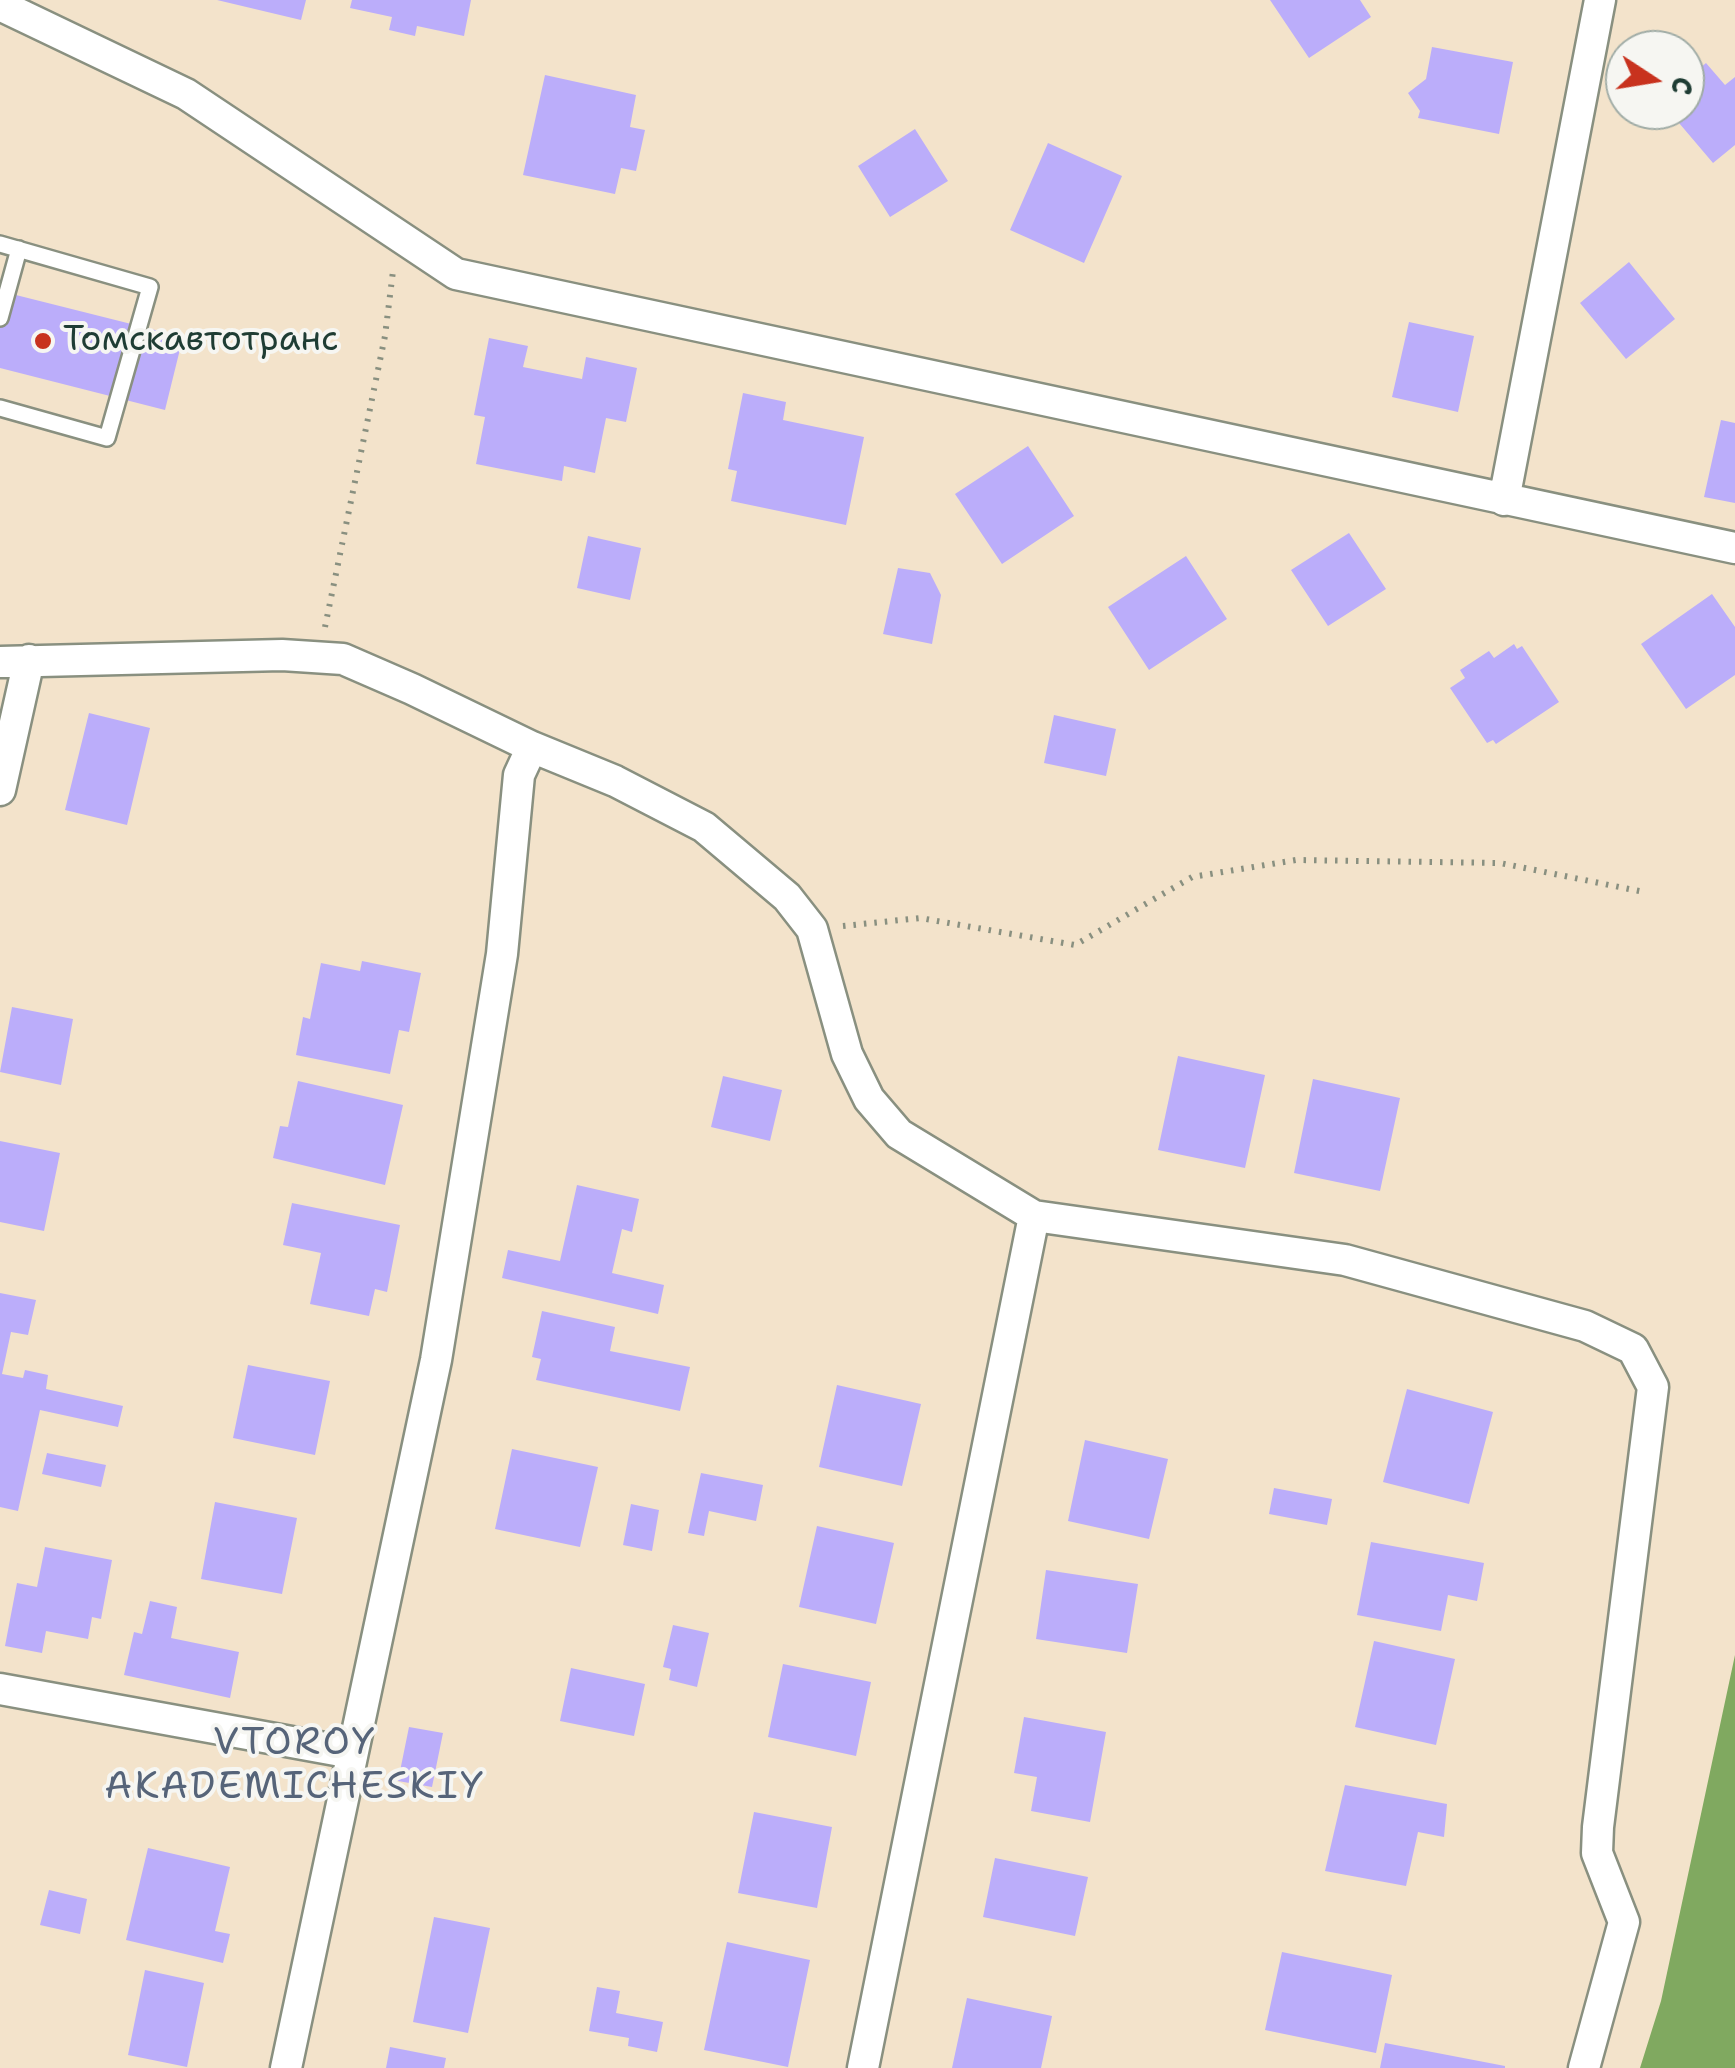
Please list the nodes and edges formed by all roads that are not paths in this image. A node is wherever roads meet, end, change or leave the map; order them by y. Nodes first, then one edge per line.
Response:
1 (1600, 0) edge
2 (0, 5) edge
3 (0, 244) edge
4 (20, 250) junction
5 (0, 318) edge
6 (0, 408) edge
7 (1504, 500) junction
8 (1735, 548) edge
9 (15, 661) edge
10 (532, 747) junction
11 (0, 790) edge
12 (1034, 1216) junction
13 (0, 1689) edge
14 (352, 1753) junction
15 (286, 2068) edge
16 (864, 2068) edge
17 (1584, 2068) edge

1 - 7 street
2 - 7 street
3 - 4 lane
4 - 5 lane
4 - 6 lane
7 - 8 street
9 - 10 street
9 - 11 street
10 - 12 street
10 - 14 street
12 - 16 street
12 - 17 street
13 - 14 street
14 - 15 street

